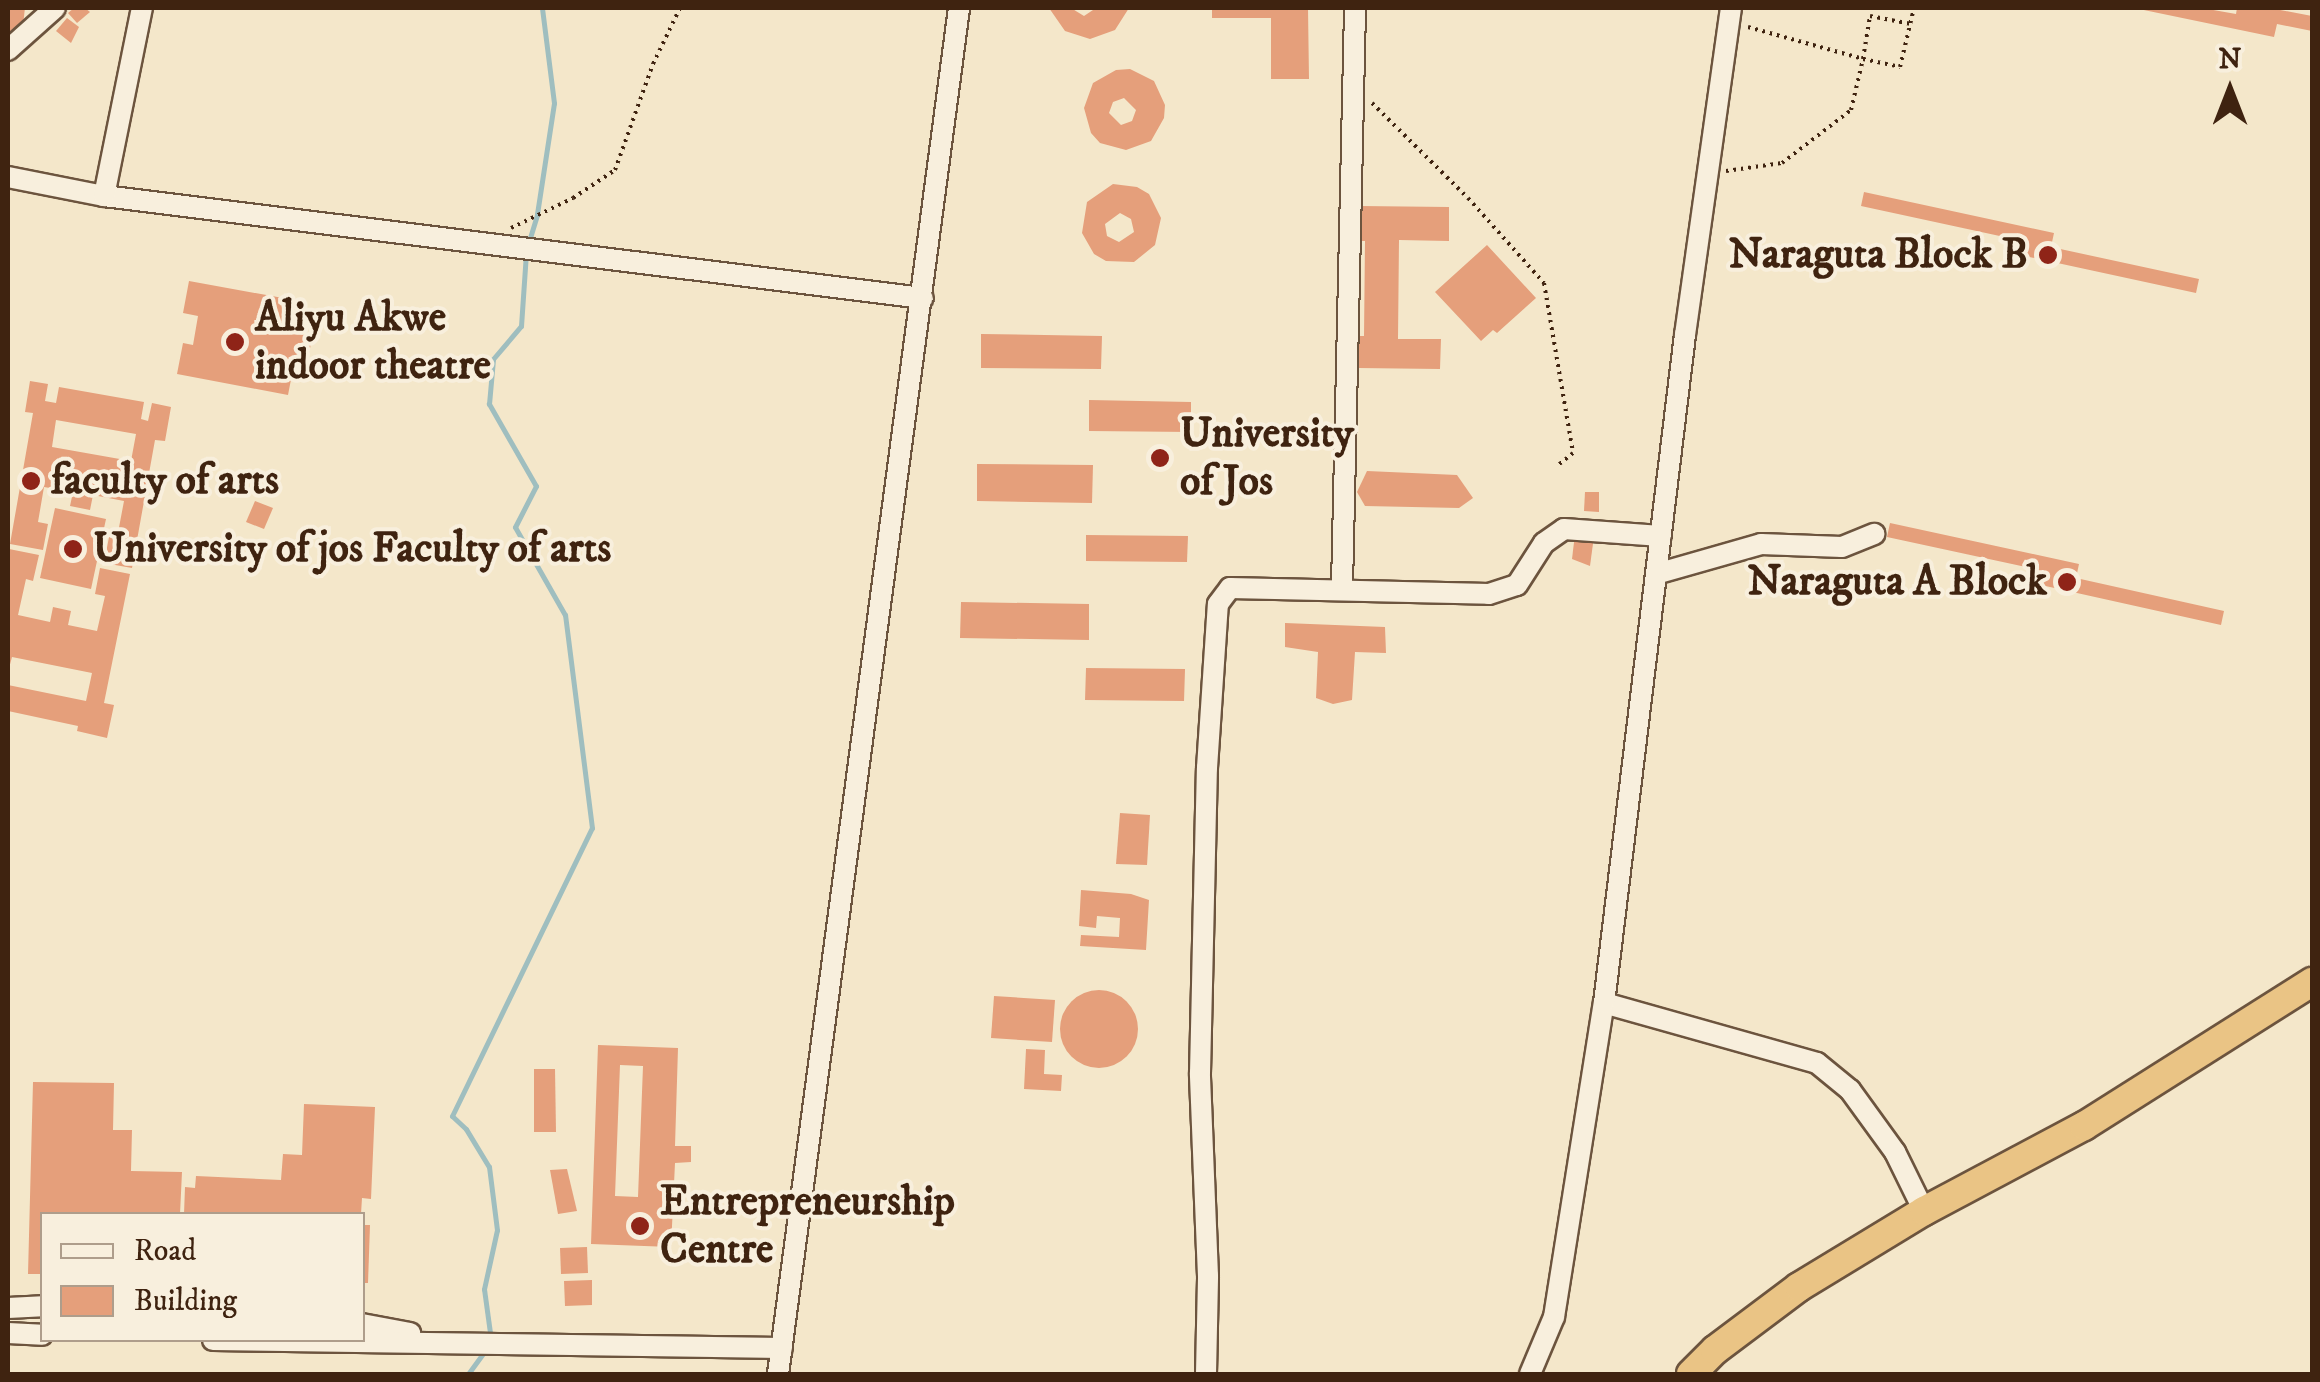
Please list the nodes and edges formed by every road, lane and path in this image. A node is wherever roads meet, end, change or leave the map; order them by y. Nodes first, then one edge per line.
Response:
1 (55, 8) edge
2 (142, 8) edge
3 (680, 8) edge
4 (959, 8) edge
5 (1355, 8) edge
6 (1914, 8) edge
7 (1730, 15) edge
8 (1912, 24) junction
9 (8, 50) edge
10 (1864, 59) junction
11 (1354, 85) junction
12 (1708, 174) junction
13 (8, 176) edge
14 (104, 196) junction
15 (483, 244) junction
16 (923, 298) junction
17 (1558, 465) dead end
18 (1874, 534) dead end
19 (1660, 536) junction
20 (1656, 574) junction
21 (1342, 587) junction
22 (2312, 982) edge
23 (1604, 1002) junction
24 (1924, 1211) junction
25 (40, 1306) edge
26 (8, 1308) edge
27 (365, 1325) edge
28 (8, 1333) edge
29 (40, 1335) edge
30 (452, 1341) junction
31 (272, 1342) edge
32 (782, 1348) junction
33 (778, 1374) edge
34 (1206, 1374) edge
35 (1530, 1374) edge
36 (1691, 1374) edge

1 - 9 lane
2 - 14 lane
3 - 15 path
4 - 16 lane
5 - 11 lane
6 - 8 path
7 - 10 path
7 - 12 lane
8 - 10 path
8 - 10 path
10 - 12 path
11 - 17 path
11 - 21 lane
12 - 19 lane
13 - 14 lane
14 - 15 lane
15 - 16 lane
16 - 32 lane
18 - 20 lane
19 - 20 lane
19 - 21 lane
20 - 23 lane
21 - 34 lane
22 - 24 highway
23 - 24 lane
23 - 35 lane
24 - 36 highway
25 - 26 lane
27 - 30 lane
28 - 29 lane
30 - 31 lane
30 - 32 lane
32 - 33 lane

